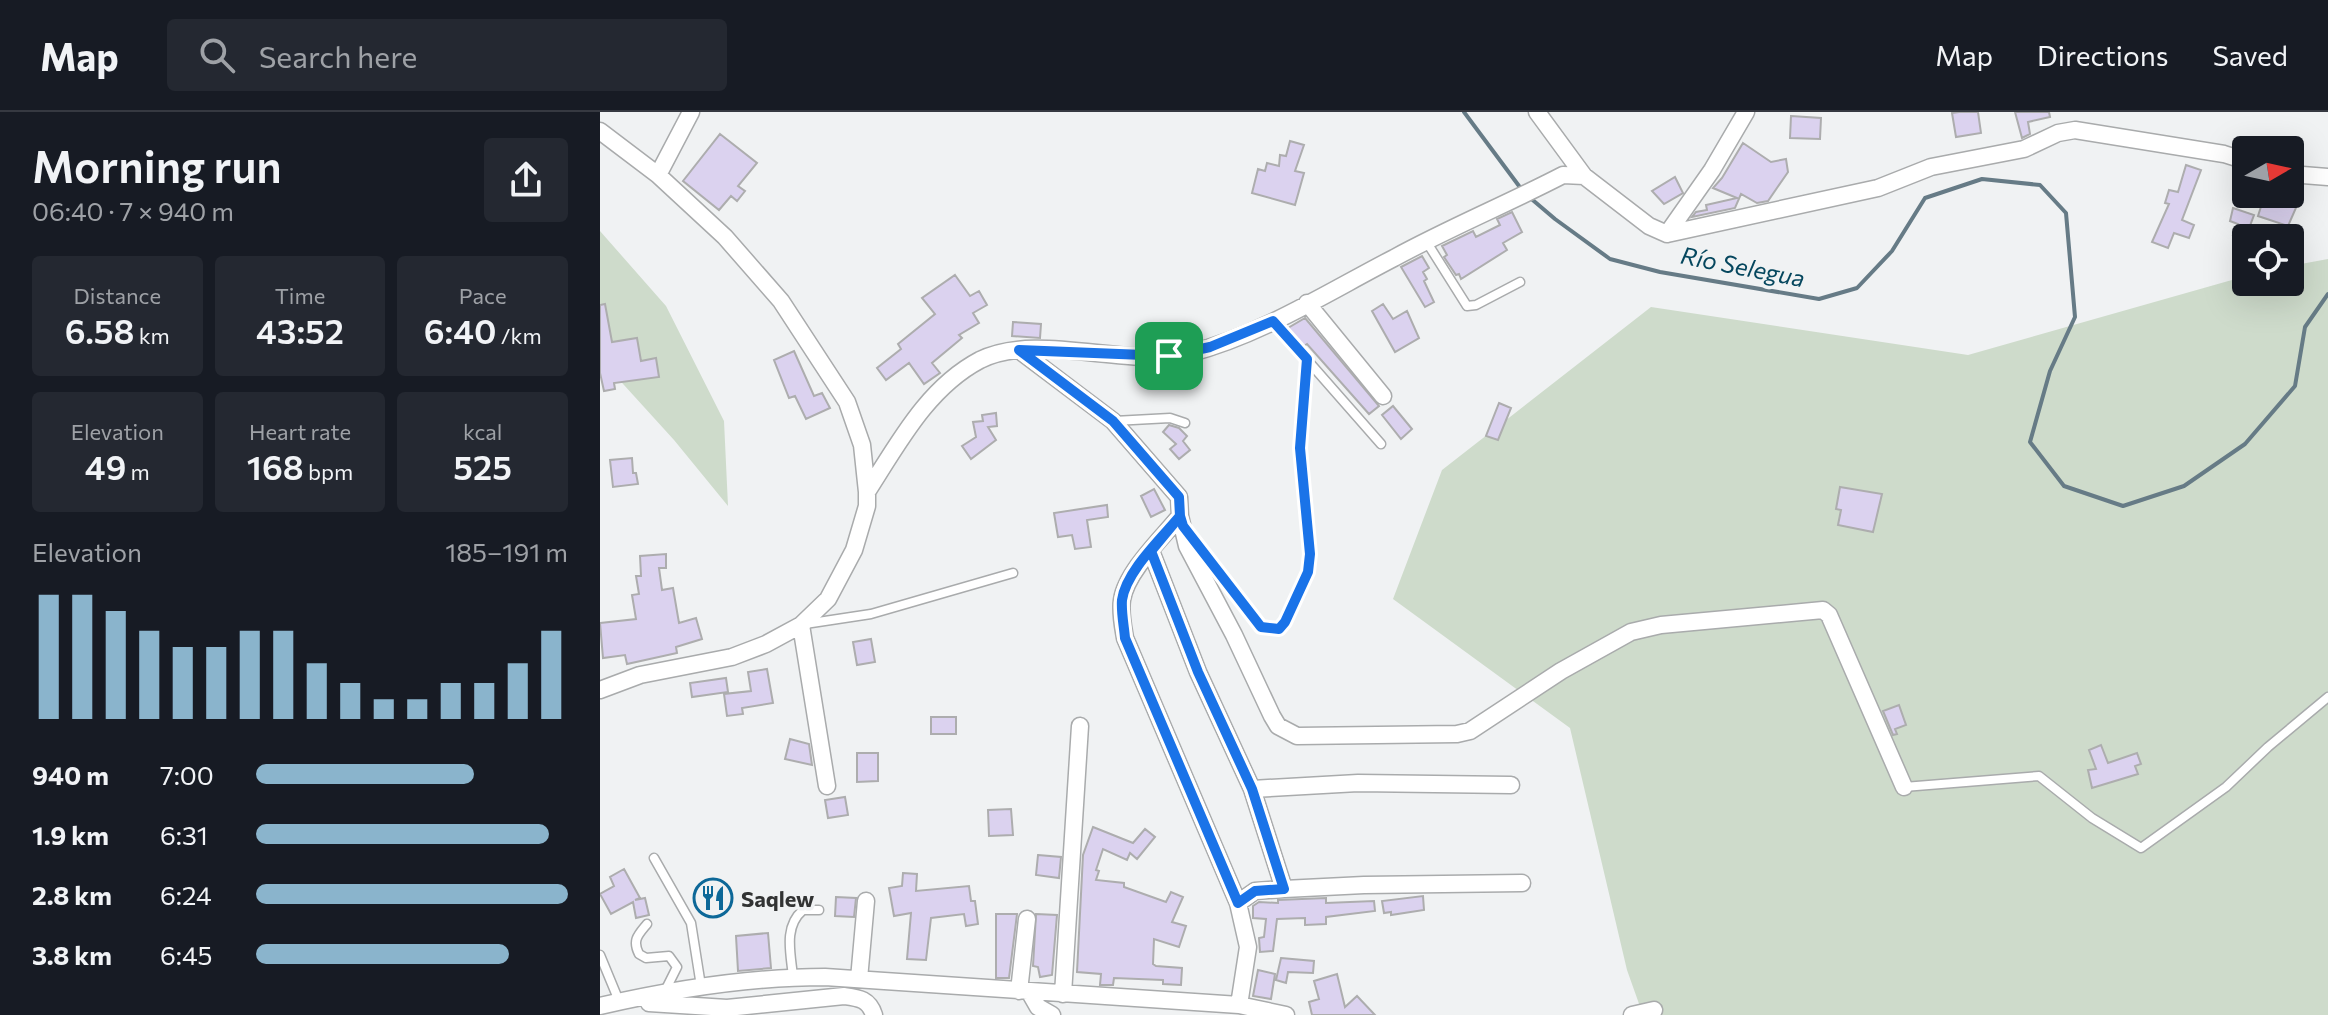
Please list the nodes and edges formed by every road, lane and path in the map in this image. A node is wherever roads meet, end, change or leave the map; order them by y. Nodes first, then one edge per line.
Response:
1 (691, 112) edge
2 (1537, 112) edge
3 (1746, 112) edge
4 (600, 131) edge
5 (2232, 157) edge
6 (658, 175) junction
7 (2304, 175) edge
8 (1584, 176) junction
9 (2328, 177) edge
10 (1667, 234) junction
11 (1426, 241) junction
12 (1520, 282) dead end
13 (1307, 303) junction
14 (1273, 321) junction
15 (1019, 350) junction
16 (1307, 359) junction
17 (1383, 396) dead end
18 (1113, 421) junction
19 (1185, 423) dead end
20 (1381, 444) dead end
21 (867, 492) junction
22 (1181, 521) junction
23 (1151, 551) junction
24 (1013, 573) dead end
25 (801, 625) junction
26 (600, 690) edge
27 (2328, 697) edge
28 (1080, 726) dead end
29 (1511, 785) dead end
30 (827, 786) dead end
31 (1904, 787) joint
32 (1252, 789) junction
33 (654, 858) dead end
34 (1522, 883) dead end
35 (1284, 889) junction
36 (866, 901) dead end
37 (1238, 903) junction
38 (819, 910) dead end
39 (1027, 919) dead end
40 (647, 924) dead end
41 (600, 955) edge
42 (793, 977) junction
43 (859, 979) junction
44 (701, 986) junction
45 (1024, 992) junction
46 (664, 994) junction
47 (1063, 994) junction
48 (619, 1001) junction
49 (1239, 1005) junction
50 (600, 1006) edge
51 (1654, 1010) dead end
52 (874, 1015) edge
53 (1052, 1015) edge
54 (1286, 1015) edge
55 (1632, 1015) edge

1 - 6 street
2 - 8 street
3 - 10 street
4 - 6 street
5 - 10 street
6 - 21 street
7 - 9 street
8 - 10 street
8 - 11 street
11 - 12 lane
11 - 13 street
13 - 14 street
13 - 17 street
14 - 15 street
14 - 16 lane
15 - 18 street
15 - 21 street
16 - 20 lane
16 - 22 lane
18 - 19 lane
18 - 22 street
21 - 25 street
22 - 23 street
22 - 31 street
23 - 32 street
23 - 37 street
24 - 25 lane
25 - 26 street
25 - 30 street
27 - 31 lane
28 - 47 street
29 - 32 street
32 - 35 street
33 - 44 lane
34 - 35 street
35 - 37 street
36 - 43 street
37 - 49 street
38 - 42 lane
39 - 45 street
40 - 46 lane
41 - 48 lane
42 - 43 street
42 - 44 street
43 - 45 street
44 - 46 street
45 - 47 street
45 - 53 street
46 - 48 street
47 - 49 street
48 - 50 street
48 - 52 street
49 - 54 street
51 - 55 street

